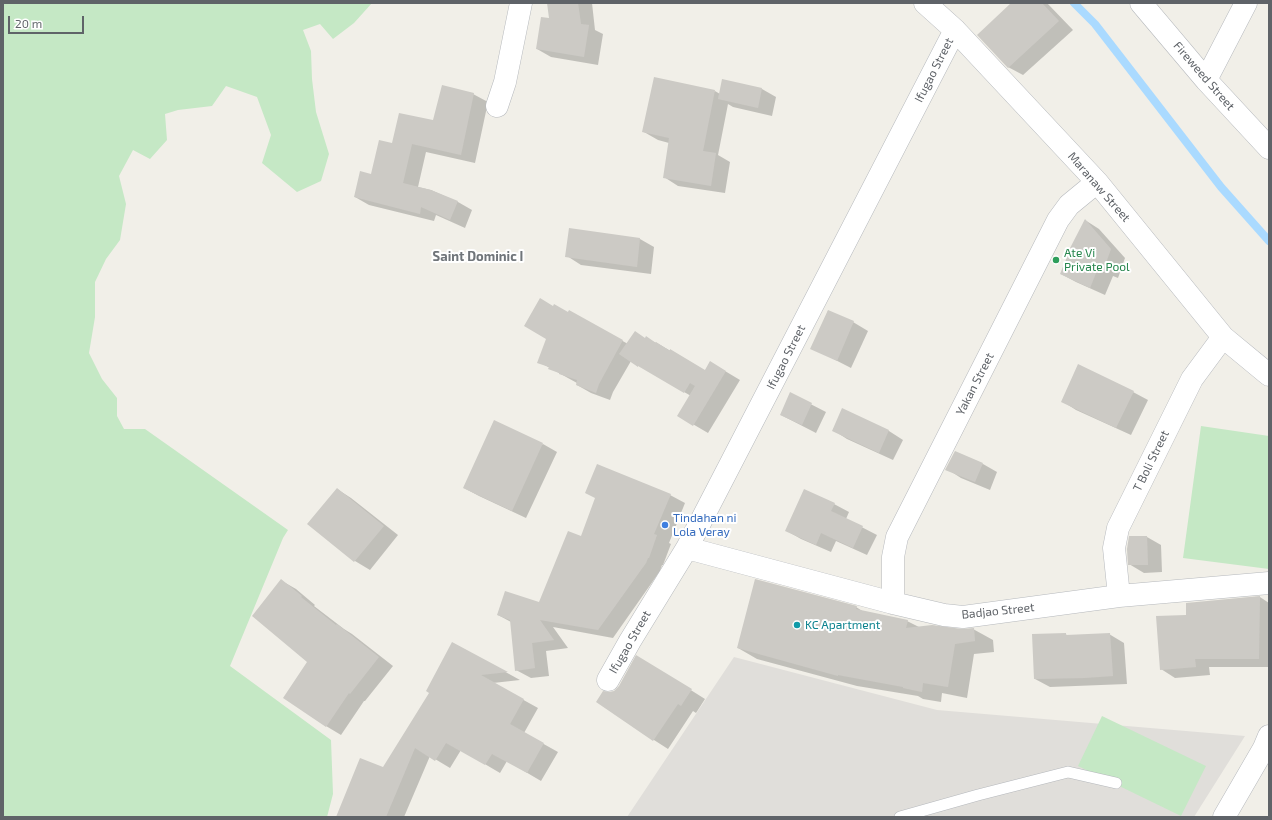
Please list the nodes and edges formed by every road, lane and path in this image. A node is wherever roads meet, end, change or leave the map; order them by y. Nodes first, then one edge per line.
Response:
1 (521, 3) edge
2 (925, 3) edge
3 (1141, 3) edge
4 (1246, 3) edge
5 (955, 30) junction
6 (1206, 80) junction
7 (497, 106) dead end
8 (1269, 148) edge
9 (1097, 182) junction
10 (1223, 337) junction
11 (1269, 375) edge
12 (687, 548) junction
13 (1269, 583) edge
14 (1119, 596) junction
15 (893, 603) junction
16 (608, 680) dead end
17 (1269, 736) edge
18 (1116, 783) dead end
19 (900, 817) edge
20 (1224, 817) edge

1 - 7 street
2 - 5 street, Maranaw Street
3 - 6 street, Fireweed Street
4 - 6 street
5 - 9 street, Maranaw Street
5 - 12 street, Ifugao Street
6 - 8 street, Fireweed Street
9 - 10 street, Maranaw Street
9 - 15 street, Yakan Street
10 - 11 street, Maranaw Street
10 - 14 street, T Boli Street
12 - 15 street, Badjao Street
12 - 16 street, Ifugao Street
13 - 14 street, Badjao Street
14 - 15 street, Badjao Street
17 - 20 street
18 - 19 lane

